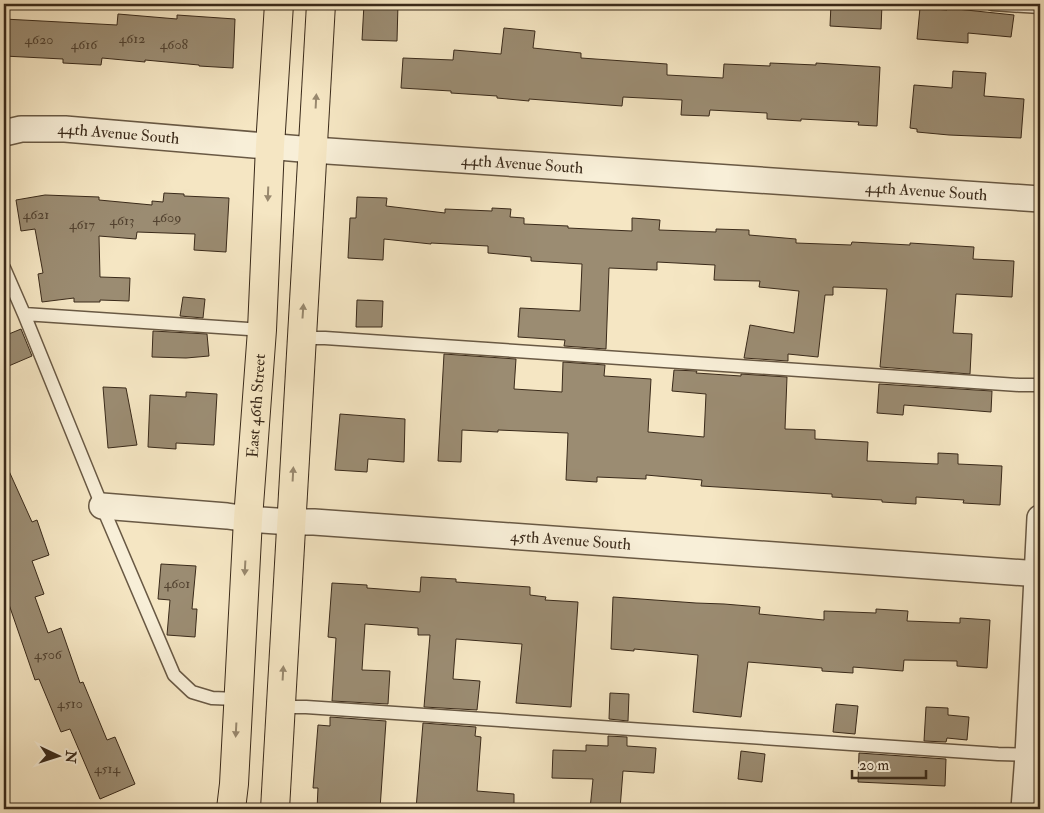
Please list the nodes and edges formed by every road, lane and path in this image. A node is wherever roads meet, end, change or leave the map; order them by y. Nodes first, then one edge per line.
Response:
1 (279, 4) edge
2 (321, 4) edge
3 (992, 4) edge
4 (1040, 7) edge
5 (4, 133) edge
6 (270, 146) junction
7 (314, 150) junction
8 (1040, 199) edge
9 (4, 268) edge
10 (24, 314) junction
11 (262, 330) junction
12 (301, 338) junction
13 (1040, 385) edge
14 (102, 506) junction
15 (1040, 518) edge
16 (248, 519) junction
17 (291, 522) junction
18 (1039, 574) edge
19 (237, 699) junction
20 (281, 707) junction
21 (1034, 755) edge
22 (231, 809) edge
23 (275, 809) edge
24 (1024, 809) edge

1 - 6 main road, East 46th Street
7 -> 2 main road
3 - 4 lane
5 - 6 street, 44th Avenue South
6 - 7 street, 44th Avenue South
6 -> 11 main road, East 46th Street
7 - 8 street, 44th Avenue South
12 -> 7 main road
9 - 10 lane
10 - 11 lane
10 - 14 lane
11 - 16 main road, East 46th Street
12 - 13 lane
17 -> 12 main road
14 - 16 street, 45th Avenue South
14 - 19 lane
15 - 18 street
16 - 17 street, 45th Avenue South
16 -> 19 main road, East 46th Street
17 - 18 street, 45th Avenue South
20 -> 17 main road
18 - 21 street
19 -> 22 main road, East 46th Street
20 - 21 lane
20 - 23 main road
21 - 24 street

